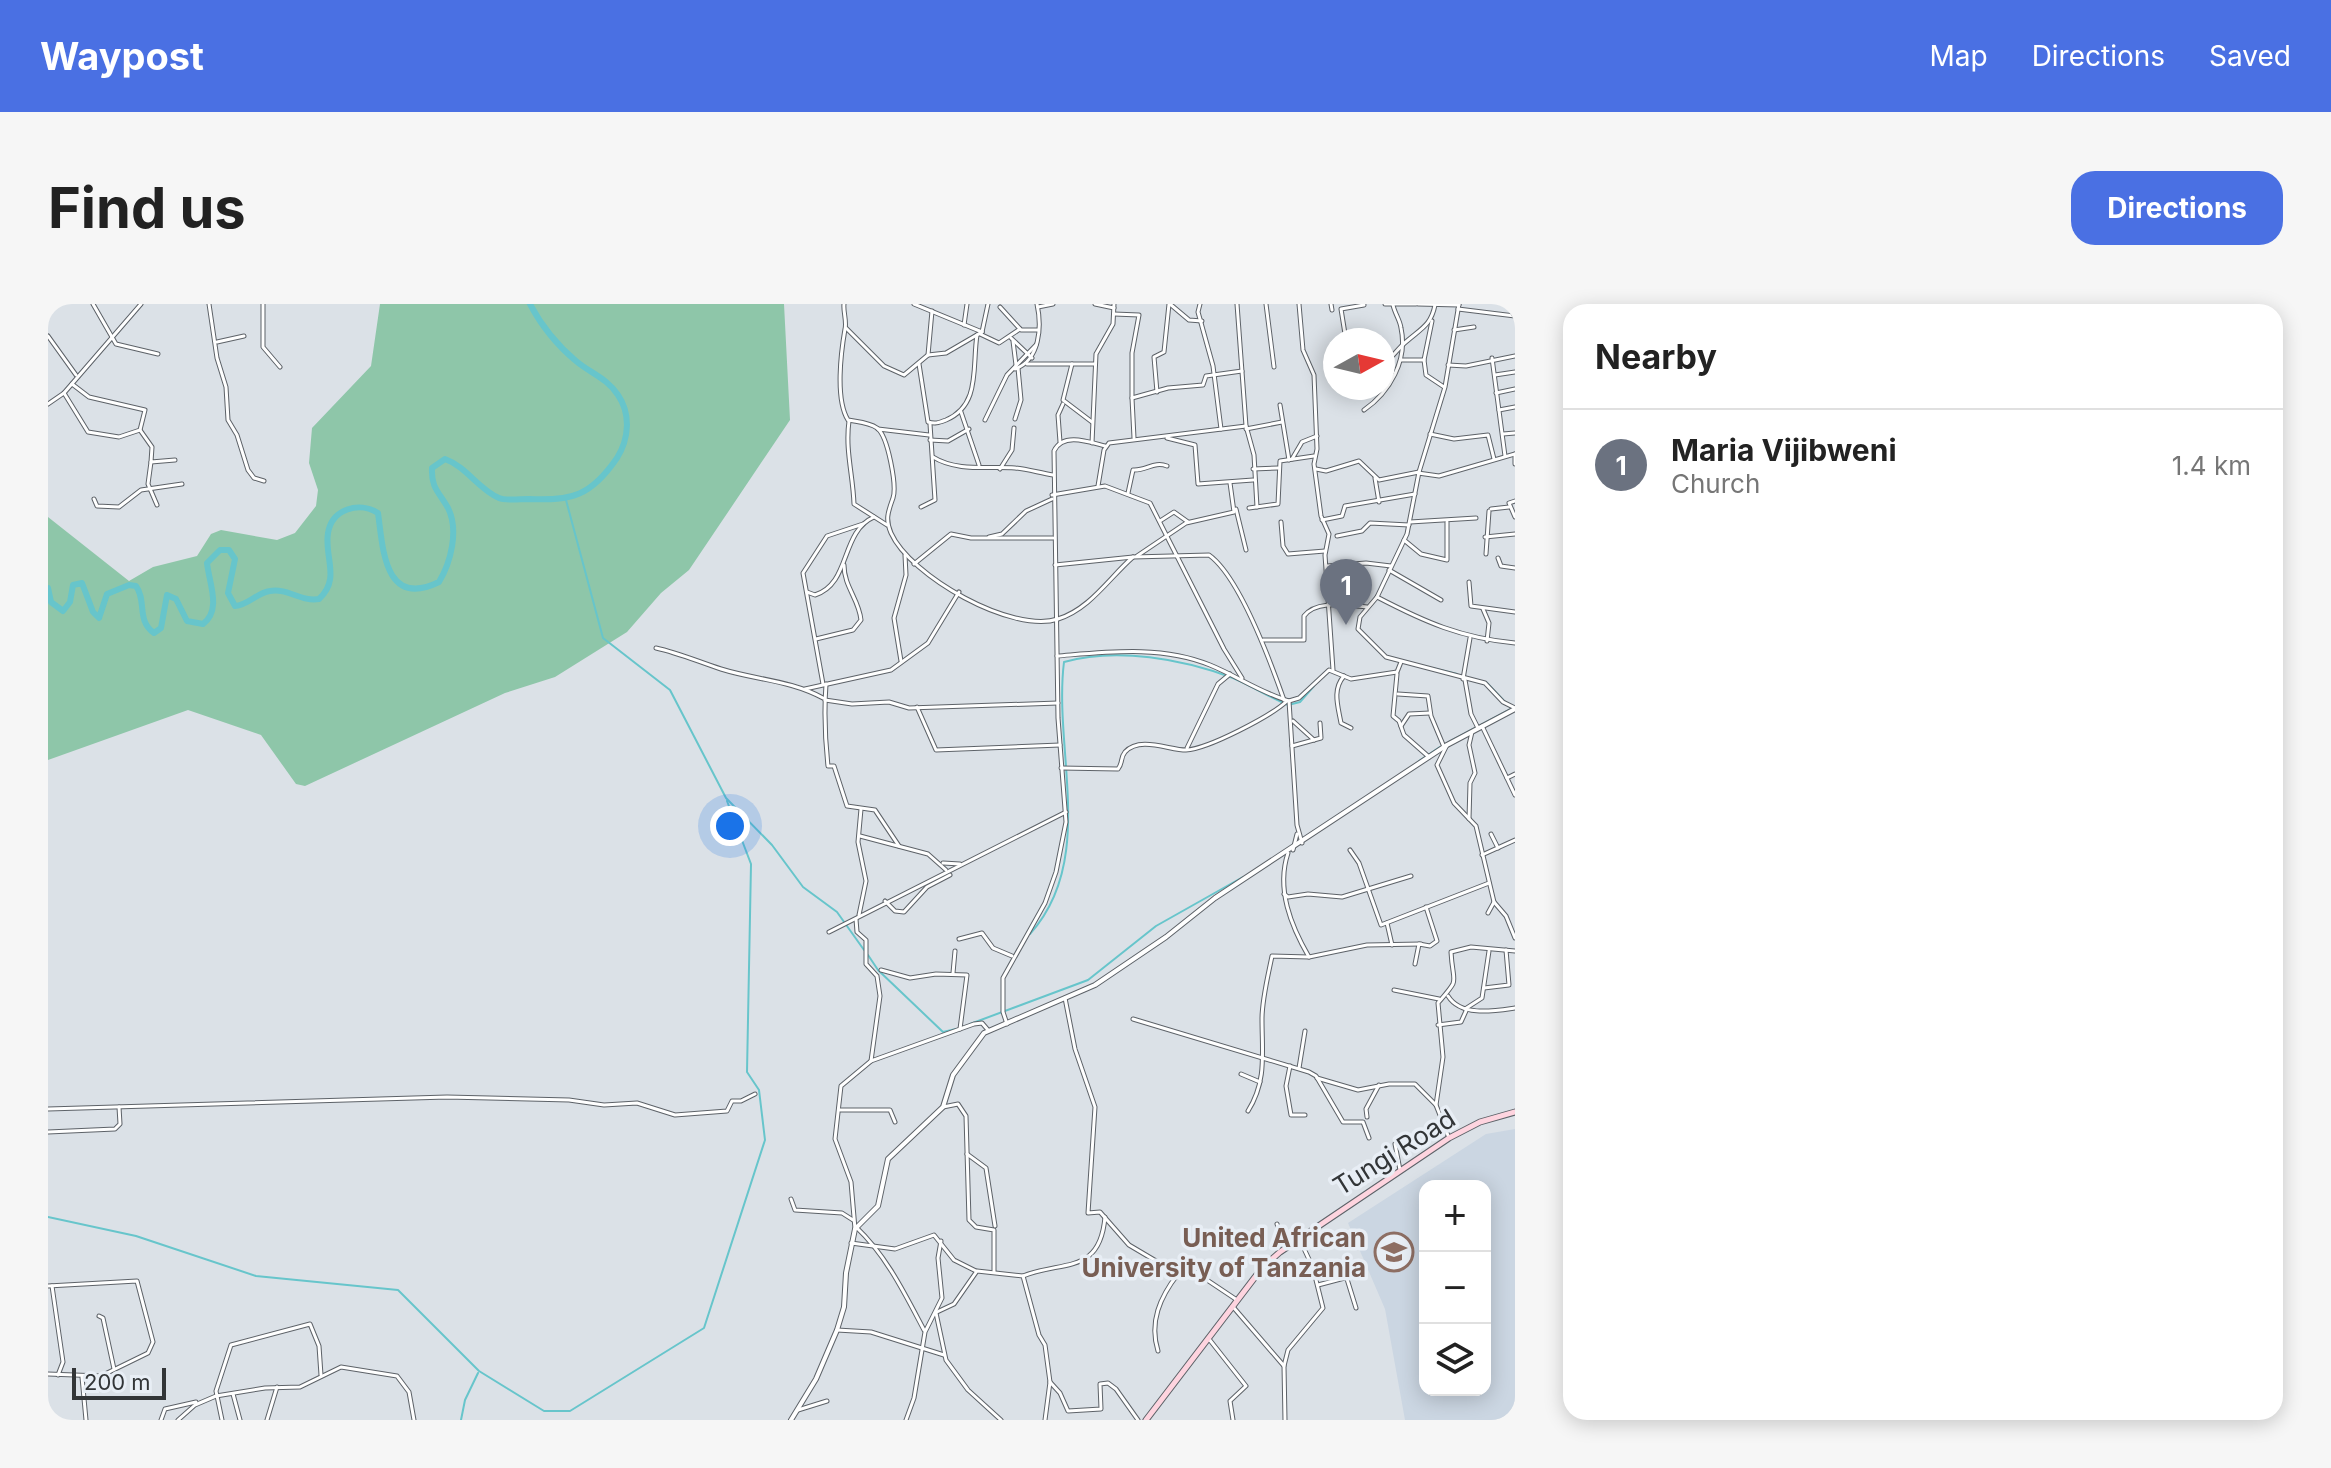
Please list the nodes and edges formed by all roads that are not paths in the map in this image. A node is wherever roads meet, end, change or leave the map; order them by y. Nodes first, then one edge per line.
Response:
1 (93, 304) edge
2 (141, 304) edge
3 (209, 304) edge
4 (263, 304) edge
5 (844, 304) edge
6 (931, 304) edge
7 (967, 304) edge
8 (988, 304) edge
9 (1053, 304) edge
10 (1097, 304) edge
11 (1169, 304) edge
12 (1200, 304) edge
13 (1237, 304) edge
14 (1266, 304) edge
15 (1299, 304) edge
16 (1331, 304) edge
17 (1364, 304) edge
18 (1385, 304) edge
19 (1417, 304) edge
20 (1429, 304) edge
21 (919, 305) edge
22 (1393, 305) edge
23 (1435, 305) edge
24 (1038, 306) edge
25 (1114, 306) edge
26 (1458, 306) edge
27 (1000, 307) dead end
28 (1332, 310) dead end
29 (932, 311) junction
30 (1114, 314) junction
31 (1515, 316) edge
32 (1432, 317) junction
33 (1202, 321) junction
34 (964, 325) junction
35 (1474, 327) dead end
36 (846, 328) junction
37 (1344, 328) edge
38 (1020, 329) junction
39 (1039, 330) junction
40 (1454, 330) junction
41 (979, 334) junction
42 (48, 336) edge
43 (244, 336) dead end
44 (1012, 338) junction
45 (112, 339) junction
46 (217, 342) junction
47 (1036, 345) junction
48 (1403, 345) junction
49 (1026, 353) junction
50 (1395, 353) edge
51 (158, 354) dead end
52 (928, 355) junction
53 (1515, 356) edge
54 (1032, 358) junction
55 (1492, 358) junction
56 (1401, 360) junction
57 (1424, 360) junction
58 (919, 364) junction
59 (1026, 364) junction
60 (1072, 364) junction
61 (1095, 364) junction
62 (1448, 365) junction
63 (1017, 366) junction
64 (280, 367) dead end
65 (1274, 367) dead end
66 (1242, 371) junction
67 (1515, 372) edge
68 (1215, 375) junction
69 (1495, 375) junction
70 (77, 376) junction
71 (72, 384) junction
72 (1445, 387) junction
73 (1515, 389) edge
74 (1157, 392) junction
75 (64, 393) junction
76 (1496, 393) junction
77 (1132, 398) junction
78 (48, 404) edge
79 (1064, 404) junction
80 (1280, 405) dead end
81 (1515, 407) edge
82 (1364, 410) dead end
83 (1498, 411) junction
84 (961, 412) junction
85 (1015, 419) dead end
86 (985, 420) dead end
87 (849, 421) junction
88 (1092, 422) junction
89 (1283, 422) junction
90 (930, 424) junction
91 (1014, 428) dead end
92 (1246, 428) junction
93 (878, 429) junction
94 (969, 429) junction
95 (140, 430) junction
96 (1221, 431) junction
97 (1515, 433) edge
98 (1430, 434) junction
99 (1502, 434) junction
100 (1317, 436) junction
101 (930, 437) junction
102 (1134, 438) junction
103 (1167, 438) junction
104 (1060, 442) junction
105 (1092, 443) junction
106 (1105, 446) junction
107 (1515, 454) edge
108 (1314, 456) junction
109 (1505, 456) junction
110 (933, 457) junction
111 (175, 460) dead end
112 (1290, 460) junction
113 (1494, 461) junction
114 (151, 462) junction
115 (1515, 464) edge
116 (1167, 466) dead end
117 (979, 467) junction
118 (1279, 467) junction
119 (1000, 469) junction
120 (1253, 469) junction
121 (1316, 469) junction
122 (1418, 472) junction
123 (1053, 475) junction
124 (1375, 478) junction
125 (1253, 480) junction
126 (264, 481) dead end
127 (1230, 483) junction
128 (182, 484) dead end
129 (1098, 486) junction
130 (150, 489) junction
131 (1128, 493) junction
132 (1415, 494) junction
133 (1052, 497) junction
134 (94, 499) dead end
135 (1515, 501) edge
136 (1379, 502) junction
137 (157, 505) dead end
138 (921, 507) dead end
139 (1257, 507) junction
140 (1509, 507) junction
141 (1249, 508) dead end
142 (1236, 509) junction
143 (874, 517) junction
144 (1515, 517) edge
145 (1476, 518) dead end
146 (1322, 520) junction
147 (1160, 521) junction
148 (1188, 522) junction
149 (1281, 522) dead end
150 (1447, 522) junction
151 (863, 524) junction
152 (1410, 524) junction
153 (888, 525) junction
154 (1515, 534) edge
155 (1168, 535) junction
156 (1337, 536) dead end
157 (1485, 537) junction
158 (988, 538) junction
159 (1053, 538) junction
160 (1404, 540) junction
161 (1246, 550) dead end
162 (1325, 551) junction
163 (1177, 554) junction
164 (1486, 554) dead end
165 (905, 555) junction
166 (1134, 557) junction
167 (1498, 558) dead end
168 (914, 564) junction
169 (844, 565) junction
170 (1054, 565) junction
171 (1326, 566) junction
172 (1390, 568) junction
173 (1515, 568) edge
174 (1469, 582) dead end
175 (805, 590) junction
176 (959, 592) junction
177 (814, 595) junction
178 (1377, 597) junction
179 (1441, 600) dead end
180 (807, 603) junction
181 (1329, 605) junction
182 (1367, 607) junction
183 (1483, 609) junction
184 (1515, 612) edge
185 (1056, 620) junction
186 (1470, 638) junction
187 (816, 639) junction
188 (1261, 640) junction
189 (1487, 641) junction
190 (1515, 643) edge
191 (656, 648) dead end
192 (1057, 656) junction
193 (1401, 662) junction
194 (902, 663) junction
195 (1221, 670) junction
196 (1333, 670) junction
197 (1397, 672) junction
198 (1230, 674) junction
199 (1344, 676) junction
200 (1243, 679) junction
201 (1221, 680) junction
202 (1464, 680) junction
203 (825, 684) junction
204 (805, 689) junction
205 (1397, 693) junction
206 (824, 699) junction
207 (1287, 701) junction
208 (1058, 703) junction
209 (917, 707) junction
210 (1515, 708) edge
211 (1430, 713) junction
212 (1292, 720) junction
213 (1320, 723) dead end
214 (1401, 726) junction
215 (1480, 727) junction
216 (1351, 728) dead end
217 (1472, 732) junction
218 (1314, 740) junction
219 (1456, 740) junction
220 (1060, 745) junction
221 (1469, 745) junction
222 (1292, 746) junction
223 (1446, 746) junction
224 (1186, 749) junction
225 (1429, 757) junction
226 (1061, 768) junction
227 (1515, 774) edge
228 (1507, 778) junction
229 (1515, 795) edge
230 (862, 808) junction
231 (1066, 812) junction
232 (1469, 819) junction
233 (1298, 832) junction
234 (1491, 834) dead end
235 (859, 836) junction
236 (1515, 840) edge
237 (1302, 843) junction
238 (899, 846) junction
239 (1498, 848) junction
240 (1350, 850) dead end
241 (1291, 851) junction
242 (1481, 855) junction
243 (942, 863) junction
244 (963, 864) junction
245 (948, 872) junction
246 (1411, 876) dead end
247 (1489, 883) junction
248 (1367, 888) junction
249 (1284, 894) junction
250 (885, 901) junction
251 (1494, 902) junction
252 (1426, 907) junction
253 (1488, 913) dead end
254 (858, 917) junction
255 (1387, 923) junction
256 (829, 932) dead end
257 (1515, 938) edge
258 (959, 939) dead end
259 (1421, 944) junction
260 (1392, 945) junction
261 (1506, 950) junction
262 (955, 951) dead end
263 (1489, 951) junction
264 (1515, 951) edge
265 (1012, 956) junction
266 (1309, 957) junction
267 (1415, 964) dead end
268 (881, 970) dead end
269 (953, 973) junction
270 (1484, 988) junction
271 (1394, 990) dead end
272 (1448, 996) junction
273 (1065, 998) junction
274 (1439, 999) junction
275 (1515, 1008) edge
276 (1466, 1009) junction
277 (1133, 1019) dead end
278 (1007, 1024) junction
279 (1438, 1025) junction
280 (960, 1029) junction
281 (988, 1030) junction
282 (1305, 1031) dead end
283 (1264, 1059) junction
284 (871, 1061) junction
285 (1290, 1066) junction
286 (1299, 1068) junction
287 (1241, 1074) dead end
288 (1317, 1078) junction
289 (1261, 1082) junction
290 (1379, 1085) junction
291 (755, 1094) dead end
292 (1436, 1105) junction
293 (119, 1107) junction
294 (943, 1107) junction
295 (48, 1109) edge
296 (840, 1110) junction
297 (1248, 1111) dead end
298 (1515, 1112) edge
299 (1305, 1115) dead end
300 (1367, 1117) dead end
301 (895, 1122) dead end
302 (48, 1132) edge
303 (1369, 1138) dead end
304 (1449, 1138) junction
305 (1395, 1144) dead end
306 (967, 1154) junction
307 (1400, 1170) junction
308 (791, 1199) dead end
309 (1105, 1217) junction
310 (1277, 1224) dead end
311 (855, 1226) junction
312 (995, 1226) dead end
313 (1299, 1237) junction
314 (941, 1241) junction
315 (851, 1243) junction
316 (874, 1247) junction
317 (1285, 1248) junction
318 (977, 1271) junction
319 (994, 1272) junction
320 (1178, 1274) junction
321 (1356, 1275) dead end
322 (1023, 1276) junction
323 (1347, 1279) junction
324 (1318, 1285) junction
325 (50, 1286) edge
326 (1238, 1301) junction
327 (1234, 1308) junction
328 (1356, 1308) dead end
329 (936, 1312) junction
330 (99, 1316) dead end
331 (57, 1326) junction
332 (49, 1328) edge
333 (837, 1330) junction
334 (925, 1332) junction
335 (1209, 1339) junction
336 (921, 1349) junction
337 (1158, 1351) dead end
338 (944, 1355) junction
339 (1284, 1366) junction
340 (114, 1369) junction
341 (48, 1374) edge
342 (58, 1375) junction
343 (321, 1375) junction
344 (82, 1377) junction
345 (1050, 1382) junction
346 (277, 1387) junction
347 (233, 1394) junction
348 (216, 1396) junction
349 (204, 1400) junction
350 (827, 1401) dead end
351 (798, 1410) junction
352 (86, 1420) edge
353 (161, 1420) edge
354 (178, 1420) edge
355 (222, 1420) edge
356 (240, 1420) edge
357 (267, 1420) edge
358 (414, 1420) edge
359 (791, 1420) edge
360 (906, 1420) edge
361 (1001, 1420) edge
362 (1045, 1420) edge
363 (1138, 1420) edge
364 (1146, 1420) edge
365 (1233, 1420) edge
366 (1285, 1420) edge

1 - 45 street
2 - 45 street
3 - 46 street
4 - 64 street
5 - 36 street
6 - 29 street
7 - 34 street
8 - 41 street
9 - 24 street
10 - 25 street
11 - 33 street
11 - 74 street
12 - 33 street
13 - 66 street
14 - 65 street
15 - 100 street
16 - 28 street
17 - 37 street
18 - 22 street
19 - 20 street
19 - 22 street
20 - 23 street
21 - 29 street
22 - 48 street
23 - 26 street
23 - 32 street
24 - 39 street
25 - 30 street
26 - 31 street
26 - 40 street
27 - 38 street
29 - 34 street
29 - 52 street
30 - 61 street
30 - 77 street
32 - 48 street
32 - 57 street
33 - 68 street
34 - 41 street
35 - 40 street
36 - 58 street
36 - 87 street
38 - 39 street
38 - 44 street
39 - 47 street
40 - 62 street
41 - 44 street
41 - 52 street
41 - 84 street
42 - 70 street
43 - 46 street
44 - 49 street
44 - 63 street
45 - 51 street
45 - 70 street
46 - 126 street
47 - 49 street
47 - 54 street
48 - 50 street
48 - 56 street
49 - 54 street
49 - 63 street
52 - 58 street
53 - 55 street
54 - 59 street
55 - 62 street
55 - 69 street
56 - 57 street
56 - 82 street
57 - 72 street
58 - 90 street
59 - 60 street
59 - 63 street
60 - 61 street
60 - 79 street
61 - 88 street
62 - 72 street
63 - 85 street
63 - 86 street
66 - 68 street
66 - 92 street
67 - 69 street
68 - 74 street
68 - 96 street
69 - 76 street
70 - 71 street
71 - 75 street
71 - 95 street
72 - 98 street
73 - 76 street
74 - 77 street
75 - 78 street
75 - 95 street
76 - 83 street
77 - 102 street
79 - 88 street
79 - 104 street
80 - 89 street
81 - 83 street
83 - 99 street
84 - 90 street
84 - 94 street
87 - 93 street
87 - 143 street
88 - 105 street
89 - 92 street
89 - 112 street
90 - 101 street
91 - 119 street
92 - 96 street
92 - 120 street
93 - 101 street
93 - 153 street
94 - 101 street
94 - 117 street
95 - 114 street
96 - 103 street
97 - 99 street
98 - 113 street
98 - 122 street
99 - 109 street
100 - 108 street
100 - 112 street
101 - 110 street
102 - 103 street
102 - 106 street
103 - 127 street
104 - 105 street
104 - 123 street
105 - 106 street
106 - 129 street
107 - 109 street
107 - 115 street
108 - 112 street
108 - 121 street
109 - 113 street
110 - 117 street
110 - 138 street
111 - 114 street
112 - 118 street
113 - 122 street
114 - 130 street
116 - 131 street
117 - 119 street
118 - 120 street
118 - 139 street
119 - 123 street
120 - 125 street
121 - 124 street
121 - 146 street
122 - 124 street
122 - 132 street
123 - 133 street
124 - 136 street
125 - 127 street
125 - 139 street
127 - 142 street
128 - 130 street
129 - 131 street
129 - 133 street
130 - 134 street
130 - 137 street
131 - 147 street
132 - 136 street
132 - 152 street
133 - 158 street
133 - 159 street
135 - 140 street
136 - 146 street
139 - 141 street
140 - 144 street
140 - 157 street
142 - 148 street
142 - 161 street
143 - 151 street
143 - 153 street
145 - 150 street
146 - 162 street
147 - 148 street
147 - 155 street
148 - 155 street
149 - 162 street
150 - 152 street
150 - 160 street
151 - 169 street
151 - 175 street
152 - 156 street
152 - 160 street
153 - 165 street
154 - 157 street
155 - 163 street
155 - 166 street
157 - 164 street
158 - 159 street
158 - 168 street
159 - 170 street
160 - 172 street
162 - 171 street
163 - 166 street
163 - 188 street
163 - 200 street
165 - 168 street
165 - 194 street
166 - 170 street
166 - 185 street
167 - 173 street
168 - 176 street
169 - 177 street
169 - 187 street
170 - 185 street
171 - 172 street
171 - 181 street
172 - 178 street
172 - 179 street
174 - 183 street
175 - 177 street
175 - 180 street
176 - 185 street
176 - 194 street
177 - 180 street
178 - 182 street
178 - 186 street
180 - 187 street
181 - 182 street
181 - 188 street
181 - 196 street
182 - 193 street
183 - 184 street
183 - 189 street
185 - 192 street
186 - 189 street
186 - 202 street
187 - 203 street
188 - 207 street
189 - 190 street
191 - 204 street
192 - 195 street
192 - 208 street
193 - 197 street
193 - 202 street
194 - 203 street
195 - 198 street
195 - 201 street
196 - 199 street
196 - 207 street
197 - 199 street
197 - 205 street
198 - 200 street
198 - 201 street
199 - 216 street
200 - 207 street
201 - 224 street
202 - 210 street
202 - 215 street
203 - 204 street
203 - 206 street
204 - 206 street
205 - 211 street
205 - 214 street
206 - 209 street
206 - 230 street
207 - 212 street
207 - 224 street
208 - 209 street
208 - 220 street
209 - 220 street
210 - 215 street
211 - 214 street
211 - 223 street
212 - 218 street
212 - 222 street
213 - 218 street
214 - 225 street
215 - 217 street
215 - 228 street
217 - 219 street
217 - 221 street
218 - 222 street
219 - 221 street
219 - 223 street
220 - 226 street
221 - 232 street
222 - 233 street
223 - 225 street
223 - 232 street
224 - 226 street
225 - 237 street
226 - 231 street
227 - 228 street
228 - 229 street
230 - 235 street
230 - 238 street
231 - 244 street
231 - 265 street
232 - 242 street
233 - 237 street
233 - 241 street
234 - 239 street
235 - 238 street
235 - 254 street
236 - 239 street
237 - 241 street
238 - 243 street
239 - 242 street
240 - 248 street
241 - 249 street
241 - 273 street
242 - 247 street
243 - 244 street
243 - 245 street
244 - 245 street
245 - 250 street
245 - 250 street
246 - 248 street
247 - 251 street
247 - 252 street
248 - 249 street
248 - 255 street
249 - 266 street
250 - 254 street
251 - 253 street
251 - 257 street
252 - 255 street
252 - 259 street
254 - 256 street
254 - 284 street
255 - 260 street
258 - 265 street
259 - 260 street
259 - 267 street
260 - 266 street
261 - 263 street
261 - 264 street
261 - 270 street
262 - 269 street
263 - 270 street
263 - 272 street
265 - 278 street
266 - 283 street
268 - 269 street
269 - 280 street
270 - 276 street
271 - 274 street
272 - 274 street
272 - 276 street
273 - 278 street
273 - 309 street
274 - 279 street
275 - 276 street
276 - 279 street
277 - 283 street
278 - 281 street
279 - 292 street
280 - 281 street
280 - 284 street
281 - 294 street
282 - 286 street
283 - 285 street
283 - 289 street
284 - 296 street
285 - 286 street
285 - 299 street
286 - 288 street
287 - 289 street
288 - 290 street
288 - 303 street
289 - 297 street
290 - 292 street
290 - 300 street
291 - 293 street
292 - 304 street
293 - 295 street
293 - 302 street
294 - 306 street
294 - 311 street
296 - 301 street
296 - 311 street
298 - 304 main road, Tungi Road
304 - 307 main road, Tungi Road
305 - 307 street
306 - 312 street
306 - 319 street
307 - 313 main road, Tungi Road
308 - 311 street
309 - 320 street
309 - 322 street
310 - 317 street
311 - 315 street
311 - 316 street
313 - 317 main road, Tungi Road
313 - 324 street
314 - 316 street
314 - 318 street
314 - 329 street
315 - 316 street
315 - 333 street
316 - 334 street
317 - 326 main road, Tungi Road
318 - 319 street
318 - 329 street
319 - 322 street
320 - 326 street
320 - 337 street
321 - 323 street
322 - 345 street
323 - 324 street
323 - 328 street
324 - 339 street
325 - 331 street
325 - 340 street
326 - 327 main road, Tungi Road
327 - 335 main road, Tungi Road
327 - 339 street
329 - 334 street
329 - 338 street
330 - 340 street
331 - 332 street
331 - 342 street
333 - 336 street
333 - 351 street
334 - 336 street
335 - 364 main road, Tungi Road
335 - 365 street
336 - 338 street
336 - 360 street
338 - 361 street
339 - 366 street
340 - 344 street
341 - 342 street
342 - 344 street
343 - 346 street
343 - 348 street
343 - 358 street
344 - 352 street
345 - 362 street
345 - 363 street
346 - 347 street
346 - 357 street
347 - 348 street
347 - 356 street
348 - 349 street
348 - 355 street
349 - 353 street
349 - 354 street
350 - 351 street
351 - 359 street

